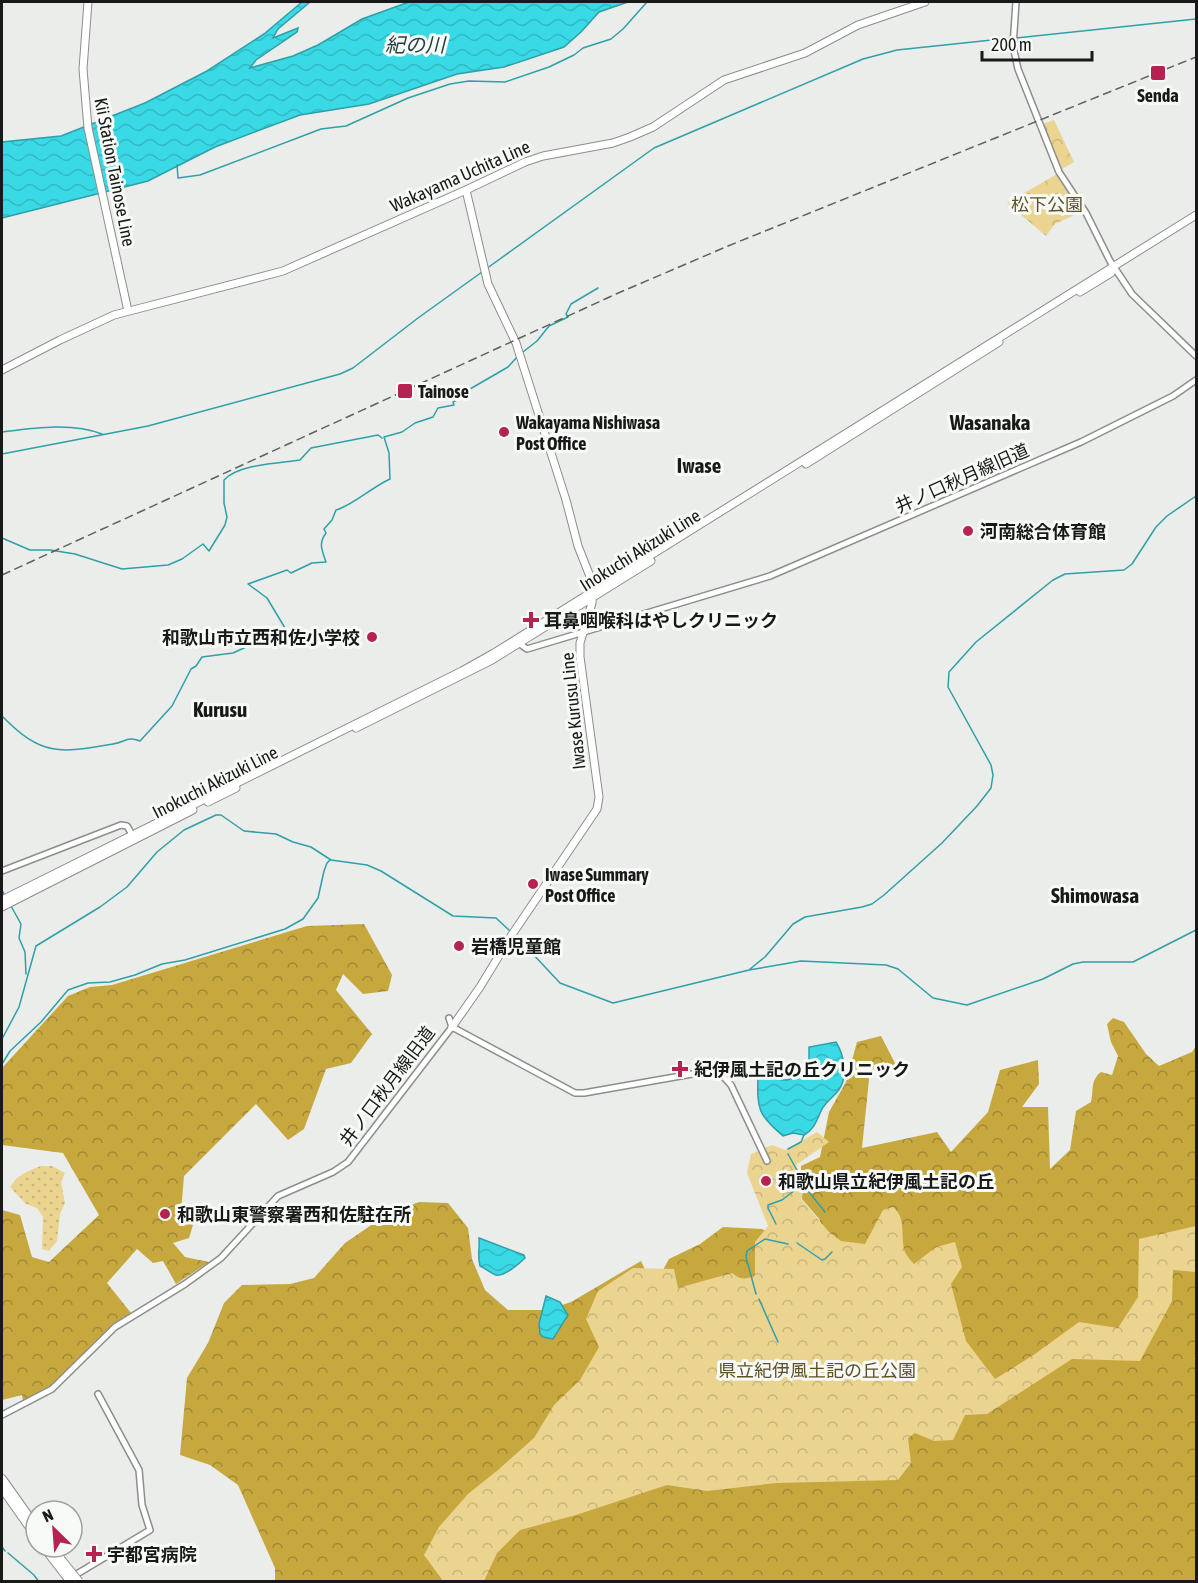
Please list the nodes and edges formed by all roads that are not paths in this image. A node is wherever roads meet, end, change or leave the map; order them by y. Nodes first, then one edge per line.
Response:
1 (88, 2) edge
2 (926, 2) edge
3 (1016, 2) edge
4 (466, 190) junction
5 (1197, 215) edge
6 (1114, 268) junction
7 (127, 309) junction
8 (1197, 356) edge
9 (2, 370) edge
10 (1197, 380) edge
11 (593, 594) junction
12 (583, 631) junction
13 (520, 644) junction
14 (133, 836) junction
15 (2, 871) edge
16 (2, 900) edge
17 (2, 907) edge
18 (449, 1018) dead end
19 (452, 1027) junction
20 (767, 1161) dead end
21 (98, 1394) dead end
22 (2, 1415) edge
23 (2, 1479) edge
24 (2, 1488) edge
25 (12, 1499) junction
26 (24, 1513) edge
27 (24, 1518) edge
28 (54, 1559) edge
29 (61, 1559) edge
30 (66, 1581) edge
31 (71, 1581) edge
32 (79, 1581) edge

1 - 7 main road, Kii Station Tainose Line
2 - 4 main road, Wakayama Uchita Line
3 - 6 street
4 - 7 main road, Wakayama Uchita Line
4 - 11 main road
5 - 6 main road, Inokuchi Akizuki Line
6 - 8 street
6 - 11 main road, Inokuchi Akizuki Line
7 - 9 main road, Wakayama Uchita Line
10 - 12 street, 井ノ口秋月線旧道
11 - 12 main road, Iwase Kurusu Line
11 - 13 main road, Inokuchi Akizuki Line
11 - 14 main road, Inokuchi Akizuki Line
12 - 13 street, 井ノ口秋月線旧道
12 - 19 main road, Iwase Kurusu Line
13 - 14 main road, Inokuchi Akizuki Line
14 - 15 street
14 - 16 main road, Inokuchi Akizuki Line
14 - 17 main road, Inokuchi Akizuki Line
18 - 19 street
19 - 20 street
19 - 22 street, 井ノ口秋月線旧道
21 - 30 street
23 - 25 highway
24 - 25 highway
25 - 26 highway
25 - 27 highway
28 - 31 highway, bridge
29 - 32 highway, bridge

